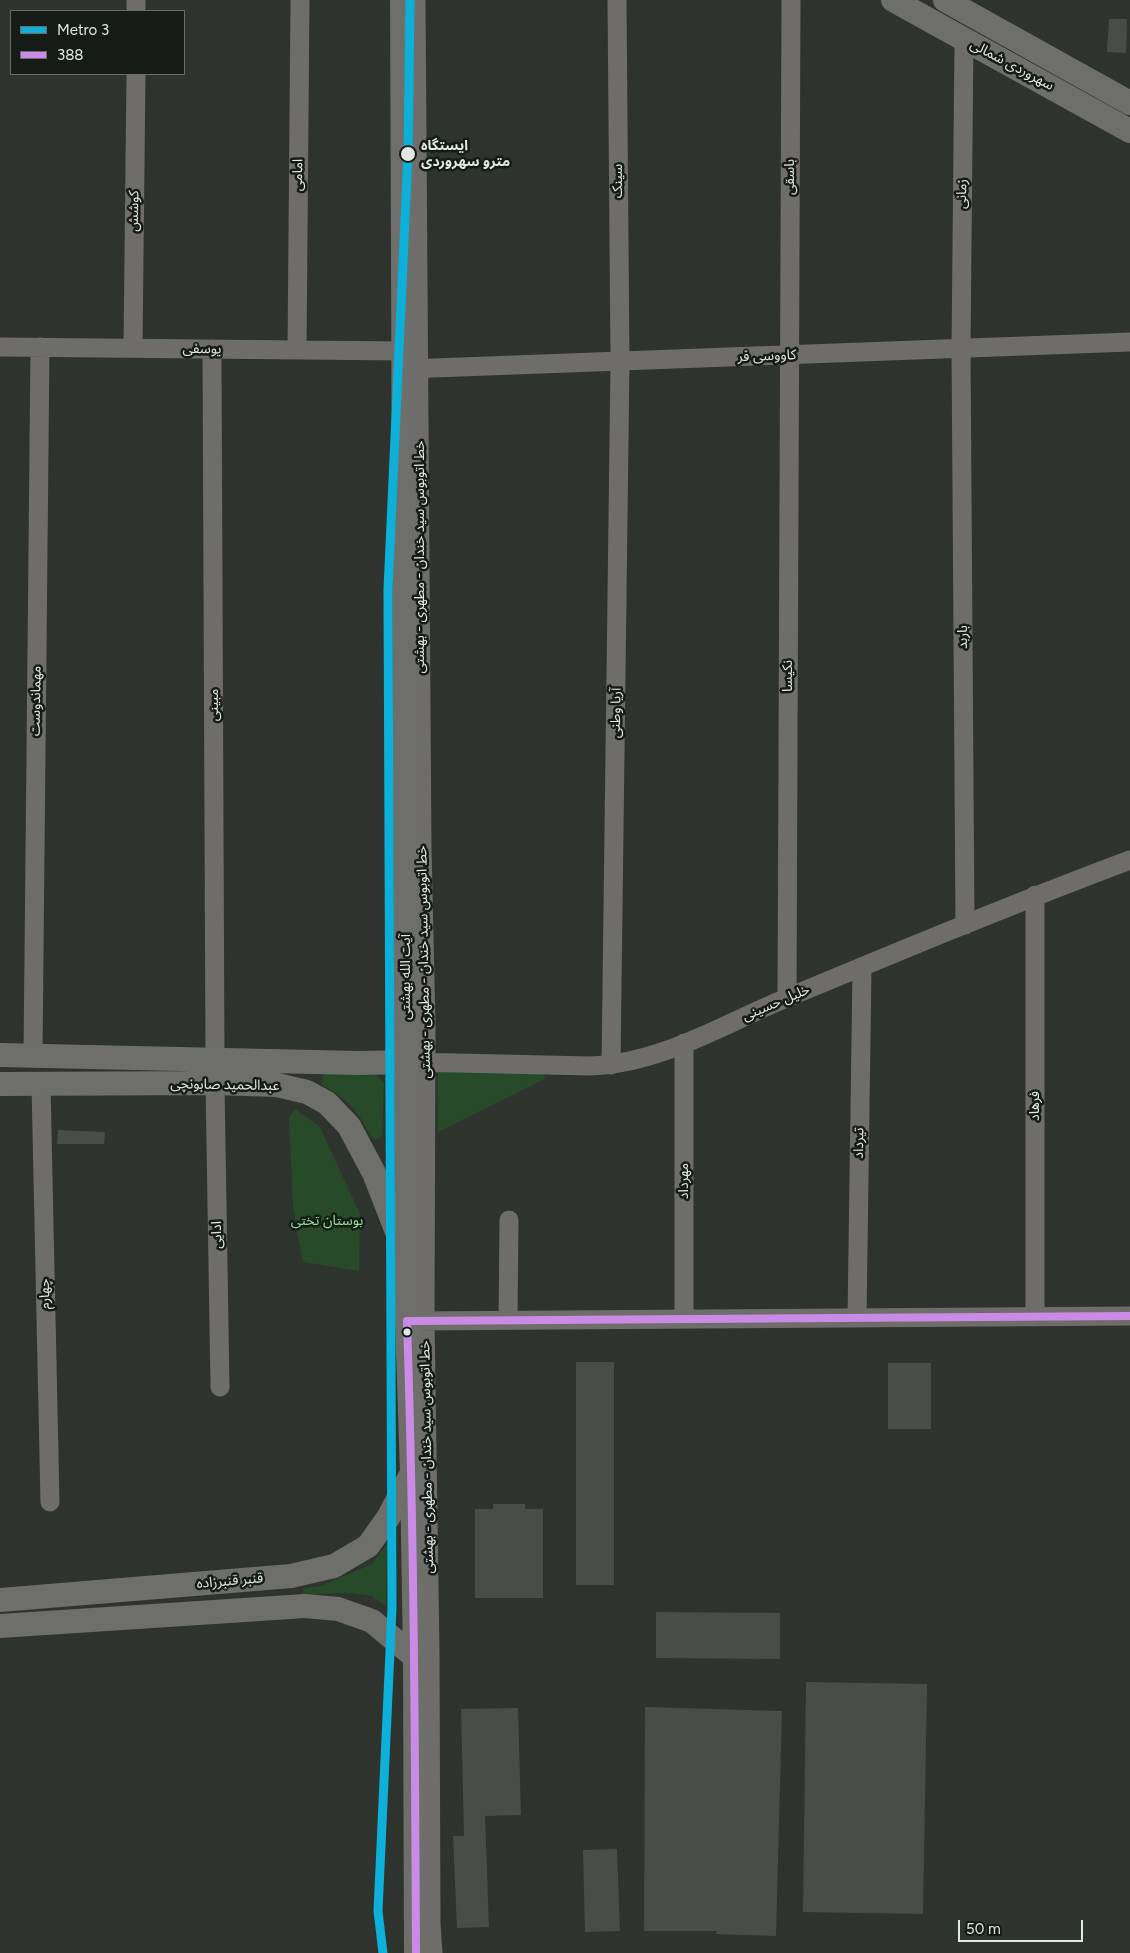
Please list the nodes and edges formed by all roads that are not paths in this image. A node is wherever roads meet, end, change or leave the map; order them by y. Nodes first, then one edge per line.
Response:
1 (300, 0) edge
2 (402, 0) edge
3 (416, 0) edge
4 (617, 0) edge
5 (790, 0) edge
6 (893, 0) edge
7 (958, 4) edge
8 (964, 39) junction
9 (136, 75) edge
10 (1130, 103) edge
11 (1130, 131) edge
12 (1130, 342) edge
13 (0, 347) edge
14 (40, 348) junction
15 (133, 348) junction
16 (961, 348) junction
17 (212, 349) junction
18 (297, 350) junction
19 (789, 355) junction
20 (620, 361) junction
21 (408, 363) junction
22 (1130, 860) edge
23 (1035, 895) junction
24 (965, 926) junction
25 (862, 968) junction
26 (787, 998) junction
27 (684, 1043) junction
28 (0, 1055) edge
29 (33, 1056) junction
30 (416, 1062) junction
31 (612, 1065) junction
32 (215, 1072) junction
33 (0, 1084) edge
34 (41, 1085) junction
35 (509, 1220) dead end
36 (407, 1260) junction
37 (1130, 1316) edge
38 (1035, 1317) junction
39 (857, 1318) junction
40 (684, 1319) junction
41 (508, 1320) junction
42 (416, 1321) junction
43 (220, 1387) dead end
44 (412, 1473) junction
45 (50, 1502) dead end
46 (0, 1600) edge
47 (0, 1626) edge
48 (415, 1657) junction
49 (416, 1953) edge
50 (433, 1953) edge

1 - 18 street, امامی
2 - 21 main road, آیت الله بهشتی
3 - 21 street
4 - 20 street, سینک
5 - 19 street, باسقی
6 - 8 main road, سهروردی شمالی
7 - 10 main road, سهروردی شمالی
8 - 11 main road, سهروردی شمالی
8 - 16 street, زمانی
9 - 15 street, کوشش
12 - 16 street, کاووسی فر
13 - 14 street, یوسفی
14 - 15 street, یوسفی
14 - 29 street, مهماندوست
15 - 17 street, یوسفی
16 - 19 street, کاووسی فر
16 - 24 street, باربد
17 - 18 street, یوسفی
17 - 32 street, مبینی
18 - 21 street, یوسفی
19 - 20 street, کاووسی فر
19 - 26 street, نکیسا
20 - 21 street, کاووسی فر
20 - 31 street, آریا وطنی
21 - 30 main road, آیت الله بهشتی
22 - 23 street, خلیل حسینی
23 - 24 street, خلیل حسینی
23 - 38 street, فرهاد
24 - 25 street, خلیل حسینی
25 - 26 street, خلیل حسینی
25 - 39 street, تیرداد
26 - 27 street, خلیل حسینی
27 - 31 street, خلیل حسینی
27 - 40 street, مهرداد
28 - 29 main road, عبدالحمید صابونچی
29 - 32 main road, عبدالحمید صابونچی
30 - 31 street, خلیل حسینی
30 - 32 main road, عبدالحمید صابونچی
30 - 36 main road, آیت الله بهشتی
30 - 42 street, خط اتوبوس سید خندان - مطهری - بهشتی
32 - 34 main road, عبدالحمید صابونچی
32 - 36 main road, عبدالحمید صابونچی
32 - 43 street, ادایی
33 - 34 main road, عبدالحمید صابونچی
34 - 45 street, چهارم
35 - 41 street
36 - 42 main road, آیت الله بهشتی
37 - 38 street
38 - 39 street
39 - 40 street
40 - 41 street
41 - 42 street
42 - 44 main road, آیت الله بهشتی
42 - 50 street, خط اتوبوس سید خندان - مطهری - بهشتی
44 - 46 main road, قنبر قنبرزاده
44 - 48 main road, آیت الله بهشتی
47 - 48 main road
48 - 49 main road, آیت الله بهشتی

